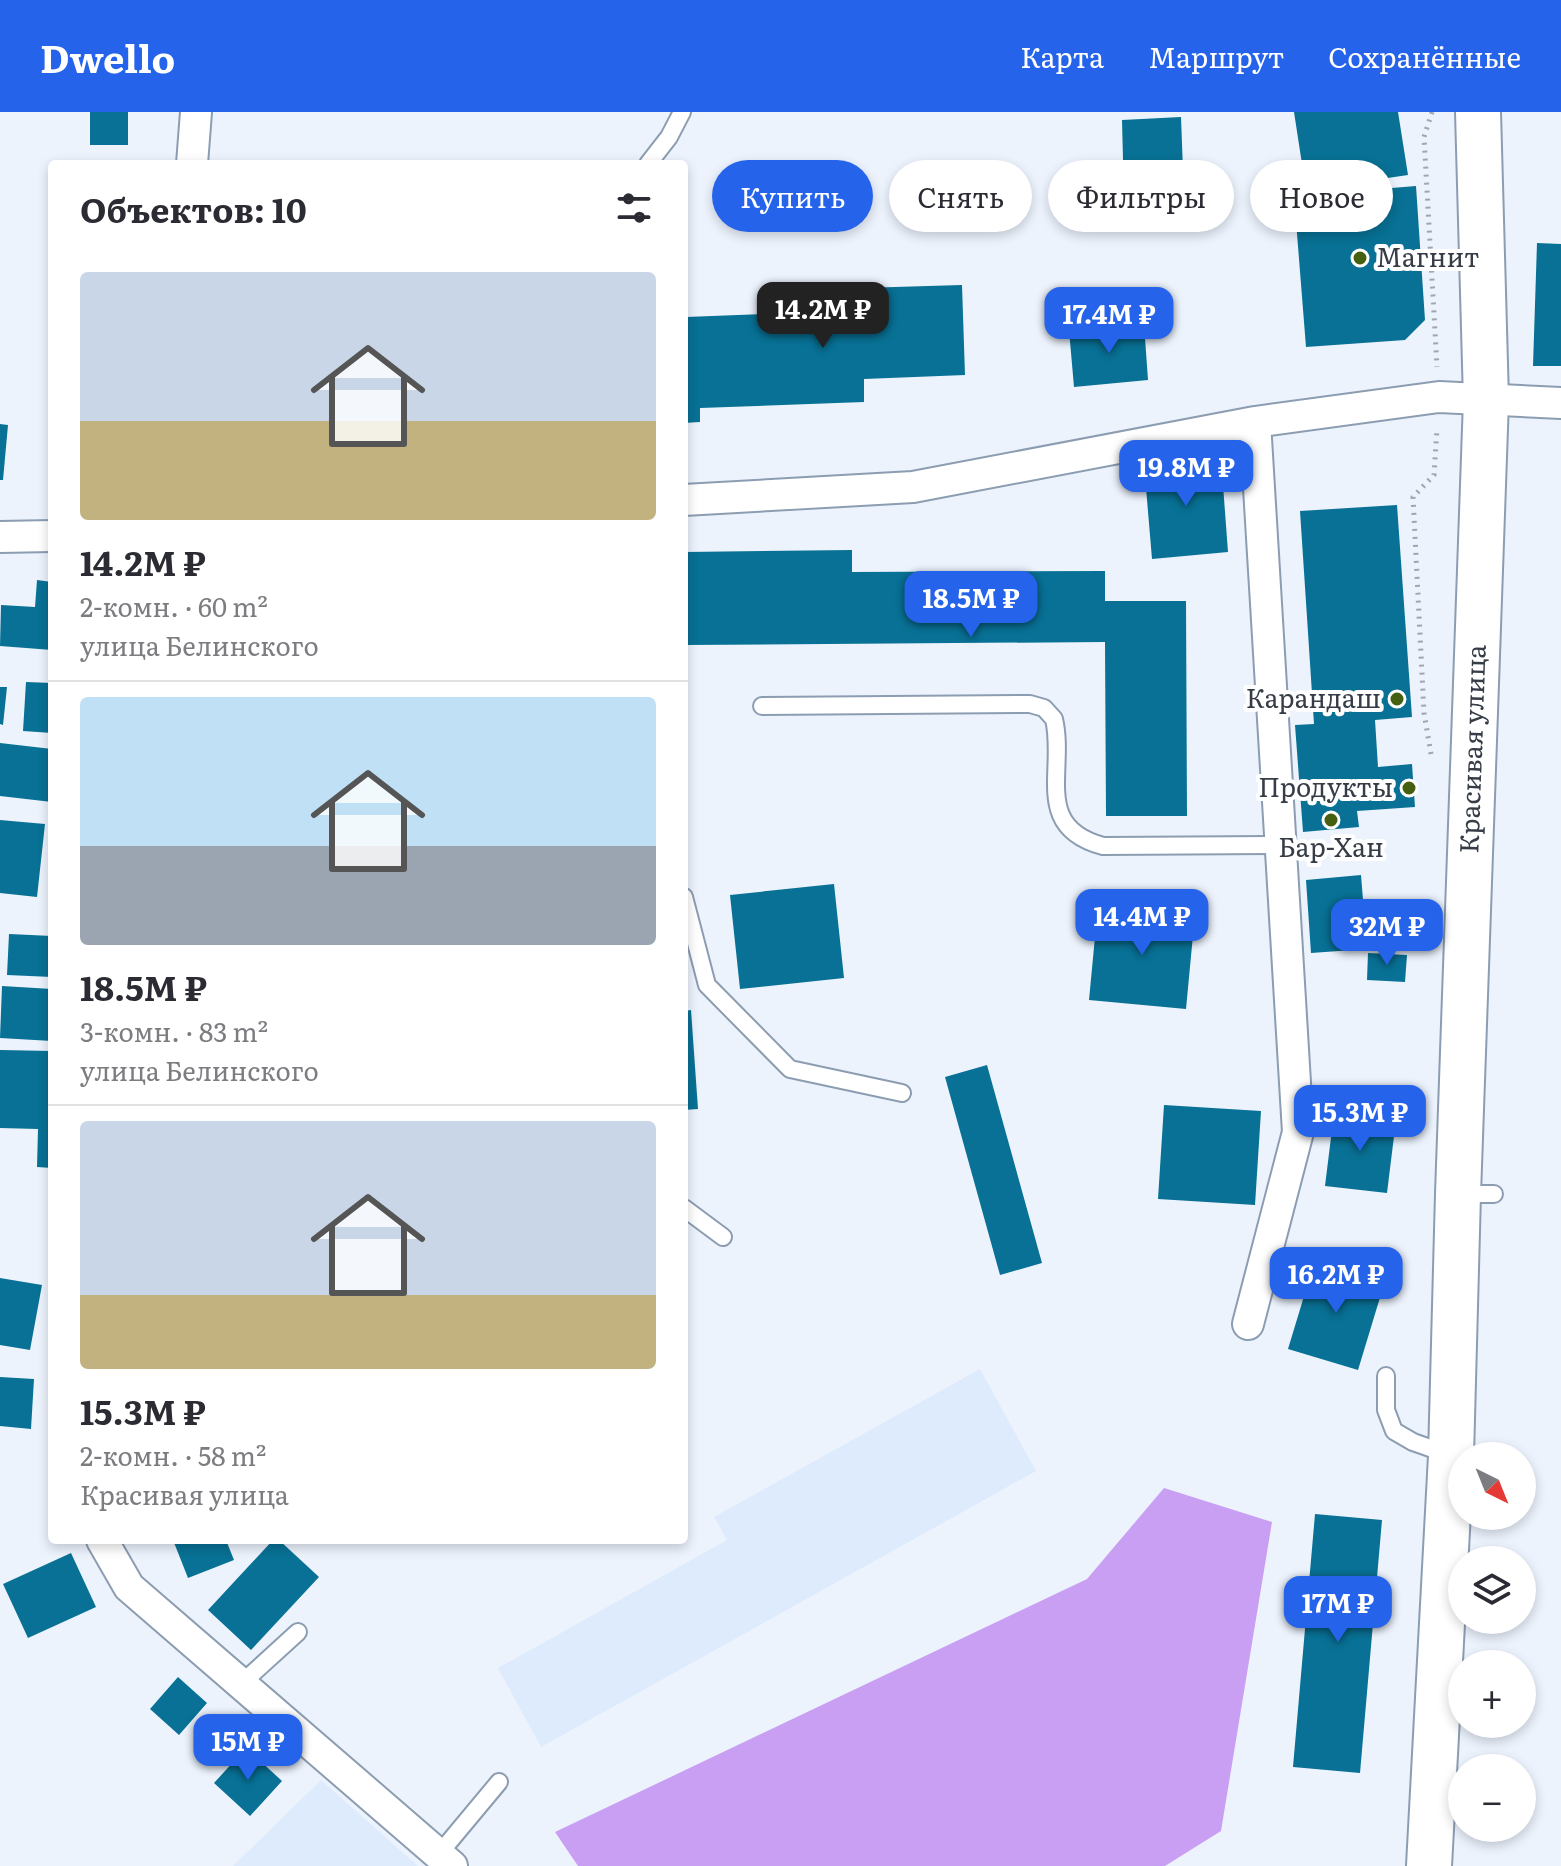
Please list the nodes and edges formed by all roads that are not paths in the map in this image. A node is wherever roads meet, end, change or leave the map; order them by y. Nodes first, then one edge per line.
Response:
1 (196, 112) edge
2 (682, 112) edge
3 (1478, 112) edge
4 (192, 160) edge
5 (651, 160) edge
6 (1486, 400) junction
7 (1561, 403) edge
8 (1255, 422) junction
9 (688, 500) edge
10 (48, 536) edge
11 (0, 537) edge
12 (762, 706) dead end
13 (1281, 845) junction
14 (688, 912) edge
15 (902, 1093) dead end
16 (688, 1211) edge
17 (723, 1237) dead end
18 (1248, 1324) dead end
19 (1386, 1376) dead end
20 (1452, 1442) edge
21 (1448, 1455) edge
22 (1448, 1512) edge
23 (104, 1544) edge
24 (298, 1632) dead end
25 (242, 1683) junction
26 (499, 1782) dead end
27 (446, 1860) edge
28 (1429, 1866) edge

1 - 4 street
2 - 5 lane
3 - 6 main road, Красивая улица
6 - 7 street
6 - 8 street
6 - 20 main road, Красивая улица
8 - 9 street
8 - 13 street
10 - 11 street
12 - 13 lane
13 - 18 street
14 - 15 lane
16 - 17 lane
19 - 21 lane
22 - 28 main road, Красивая улица
23 - 25 street
24 - 25 lane
25 - 27 street
26 - 27 lane

